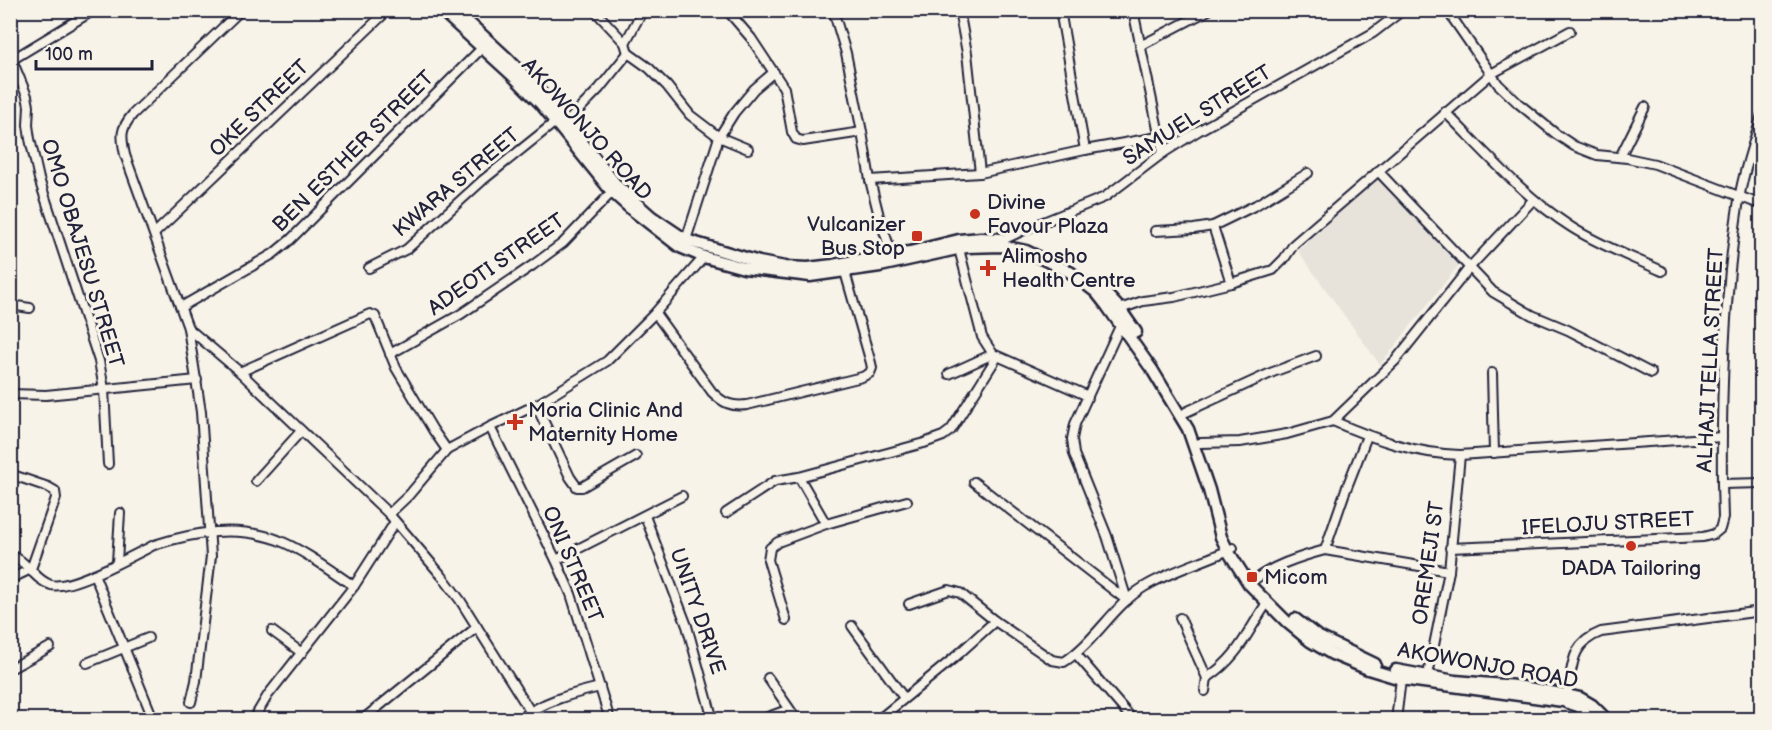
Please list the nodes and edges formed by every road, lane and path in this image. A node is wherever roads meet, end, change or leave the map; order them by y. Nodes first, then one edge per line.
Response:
1 (94, 10) edge
2 (241, 10) edge
3 (388, 10) edge
4 (441, 10) edge
5 (455, 10) edge
6 (643, 10) edge
7 (727, 10) edge
8 (833, 10) edge
9 (959, 10) edge
10 (1060, 10) edge
11 (1133, 10) edge
12 (1209, 10) edge
13 (1403, 10) edge
14 (1447, 10) edge
15 (597, 13) dead end
16 (1570, 31) dead end
17 (625, 43) junction
18 (1140, 46) junction
19 (482, 48) junction
20 (628, 53) junction
21 (12, 57) edge
22 (774, 72) junction
23 (1491, 74) junction
24 (1645, 107) dead end
25 (1445, 112) junction
26 (1761, 115) edge
27 (562, 122) junction
28 (862, 132) junction
29 (720, 136) junction
30 (1158, 137) junction
31 (748, 149) dead end
32 (1085, 150) junction
33 (1163, 153) junction
34 (1620, 157) junction
35 (1378, 171) junction
36 (980, 173) junction
37 (1308, 173) dead end
38 (870, 180) junction
39 (612, 192) junction
40 (1739, 198) junction
41 (1533, 200) junction
42 (1761, 205) edge
43 (1213, 226) junction
44 (1155, 231) dead end
45 (155, 233) junction
46 (686, 240) junction
47 (1004, 243) junction
48 (959, 249) junction
49 (704, 257) junction
50 (893, 258) junction
51 (1470, 267) junction
52 (369, 268) dead end
53 (846, 272) junction
54 (1662, 272) dead end
55 (1231, 283) junction
56 (10, 305) edge
57 (181, 307) junction
58 (30, 308) dead end
59 (1120, 309) junction
60 (655, 313) junction
61 (1121, 324) junction
62 (188, 328) junction
63 (390, 354) junction
64 (995, 355) junction
65 (1316, 356) dead end
66 (240, 372) junction
67 (1492, 373) dead end
68 (1651, 373) dead end
69 (949, 374) dead end
70 (197, 380) junction
71 (104, 389) junction
72 (10, 393) edge
73 (1088, 396) junction
74 (536, 405) junction
75 (1186, 412) junction
76 (1333, 422) junction
77 (490, 427) junction
78 (301, 431) junction
79 (1367, 436) junction
80 (1722, 437) junction
81 (1200, 443) junction
82 (447, 450) junction
83 (1494, 453) junction
84 (636, 456) dead end
85 (1460, 456) junction
86 (108, 464) dead end
87 (10, 474) edge
88 (799, 477) junction
89 (256, 481) dead end
90 (974, 482) dead end
91 (1761, 483) edge
92 (1722, 484) junction
93 (682, 496) dead end
94 (907, 501) dead end
95 (120, 513) dead end
96 (726, 513) dead end
97 (390, 514) junction
98 (645, 516) junction
99 (395, 522) junction
100 (826, 524) junction
101 (210, 531) junction
102 (1450, 548) junction
103 (1230, 549) junction
104 (1325, 550) junction
105 (10, 555) edge
106 (556, 560) junction
107 (117, 562) junction
108 (31, 569) junction
109 (1449, 571) junction
110 (94, 574) junction
111 (10, 579) edge
112 (1252, 582) junction
113 (354, 586) junction
114 (1127, 600) junction
115 (1267, 603) junction
116 (909, 604) dead end
117 (1761, 611) edge
118 (1180, 618) dead end
119 (786, 620) dead end
120 (995, 621) junction
121 (852, 626) dead end
122 (477, 627) junction
123 (272, 631) dead end
124 (148, 638) dead end
125 (50, 647) dead end
126 (124, 648) junction
127 (302, 653) junction
128 (1076, 654) junction
129 (87, 663) dead end
130 (10, 669) edge
131 (1428, 675) junction
132 (768, 678) dead end
133 (1208, 678) junction
134 (1401, 679) junction
135 (600, 687) junction
136 (1205, 691) dead end
137 (1567, 695) junction
138 (904, 698) junction
139 (191, 702) dead end
140 (530, 711) junction
141 (796, 717) edge
142 (151, 720) edge
143 (253, 720) edge
144 (362, 720) edge
145 (519, 720) edge
146 (610, 720) edge
147 (713, 720) edge
148 (760, 720) edge
149 (878, 720) edge
150 (1133, 720) edge
151 (1396, 720) edge
152 (1595, 720) edge
153 (1607, 720) edge

1 - 21 street
2 - 45 street
3 - 45 street, OKE STREET
4 - 19 main road, AKOWONJO ROAD
5 - 27 main road, AKOWONJO ROAD
6 - 17 street
7 - 22 street
8 - 28 street
9 - 36 street
10 - 32 street
11 - 18 street
12 - 18 street
13 - 33 street, SAMUEL STREET
14 - 23 street
15 - 17 street
16 - 23 street
17 - 20 street
18 - 30 street
19 - 27 main road, AKOWONJO ROAD
19 - 57 street, BEN ESTHER STREET
20 - 27 street, KWARA STREET
20 - 29 street
21 - 71 street, OMO OBAJESU STREET
22 - 28 street
22 - 29 street
23 - 25 street
23 - 34 street
24 - 34 street
25 - 35 street
25 - 41 street
26 - 40 street, ALHAJI TELLA STREET
27 - 39 main road, AKOWONJO ROAD
27 - 46 main road, AKOWONJO ROAD
27 - 52 street, KWARA STREET
28 - 38 street
29 - 31 street
29 - 46 street
30 - 32 street
30 - 33 street
32 - 36 street
33 - 47 street, SAMUEL STREET
34 - 40 street
35 - 51 street
35 - 55 street
36 - 38 street
37 - 43 street
38 - 50 street
39 - 49 main road, AKOWONJO ROAD
39 - 63 street, ADEOTI STREET
40 - 42 street
40 - 80 street, ALHAJI TELLA STREET
41 - 51 street
41 - 54 street
43 - 44 street
43 - 55 street
45 - 57 street
46 - 50 main road, AKOWONJO ROAD
47 - 48 main road, AKOWONJO ROAD
47 - 50 main road, AKOWONJO ROAD
47 - 59 main road, AKOWONJO ROAD
47 - 61 main road, AKOWONJO ROAD
48 - 50 main road, AKOWONJO ROAD
48 - 64 street
49 - 53 main road, AKOWONJO ROAD
49 - 60 street
50 - 53 main road, AKOWONJO ROAD
51 - 68 street
51 - 76 street
53 - 60 street
55 - 59 street
56 - 58 street
57 - 62 street
59 - 75 main road, AKOWONJO ROAD
60 - 74 street
61 - 73 street
61 - 103 main road, AKOWONJO ROAD
62 - 66 street
62 - 70 street
63 - 66 street
63 - 82 street
64 - 69 street
64 - 73 street
64 - 88 street
65 - 75 street
66 - 78 street
67 - 83 street
70 - 71 street
70 - 101 street
71 - 72 street
71 - 86 street, OMO OBAJESU STREET
73 - 114 street
74 - 77 street
74 - 84 street
75 - 81 main road, AKOWONJO ROAD
76 - 79 street
76 - 81 street
77 - 82 street
77 - 106 street, ONI STREET
78 - 89 street
78 - 97 street
79 - 85 street
79 - 104 street
80 - 83 street
80 - 92 street, ALHAJI TELLA STREET
81 - 103 main road, AKOWONJO ROAD
82 - 97 street
83 - 85 street
85 - 102 street, OREMEJI ST
87 - 108 street
88 - 96 street
88 - 100 street
90 - 114 street
91 - 92 street, ALHAJI TELLA STREET
92 - 102 street, IFELOJU STREET
93 - 98 street
94 - 100 street
95 - 107 street
97 - 99 street
98 - 106 street
98 - 147 street, UNITY DRIVE
99 - 113 street
99 - 122 street
100 - 119 street
101 - 107 street
101 - 113 street
101 - 139 street
102 - 109 street, OREMEJI ST
103 - 112 main road, AKOWONJO ROAD
103 - 114 street
104 - 109 street
104 - 112 street
105 - 108 street
106 - 135 street, ONI STREET
107 - 110 street
108 - 110 street
108 - 111 street
109 - 131 street, OREMEJI ST
110 - 126 street
112 - 115 main road, AKOWONJO ROAD
112 - 131 main road, AKOWONJO ROAD
113 - 127 street
114 - 128 street
115 - 133 street
115 - 134 main road, AKOWONJO ROAD
116 - 120 street
117 - 137 street
118 - 133 street
120 - 128 street
120 - 138 street
121 - 138 street
122 - 140 street
122 - 144 street
123 - 127 street
124 - 126 street
125 - 130 street
126 - 129 street
126 - 142 street
127 - 143 street
128 - 150 street
131 - 137 main road, AKOWONJO ROAD
132 - 141 street
133 - 136 street
134 - 151 street
134 - 152 main road, AKOWONJO ROAD
135 - 140 street
135 - 146 street, ONI STREET
137 - 153 main road, AKOWONJO ROAD
138 - 149 street
140 - 145 street
141 - 148 street

